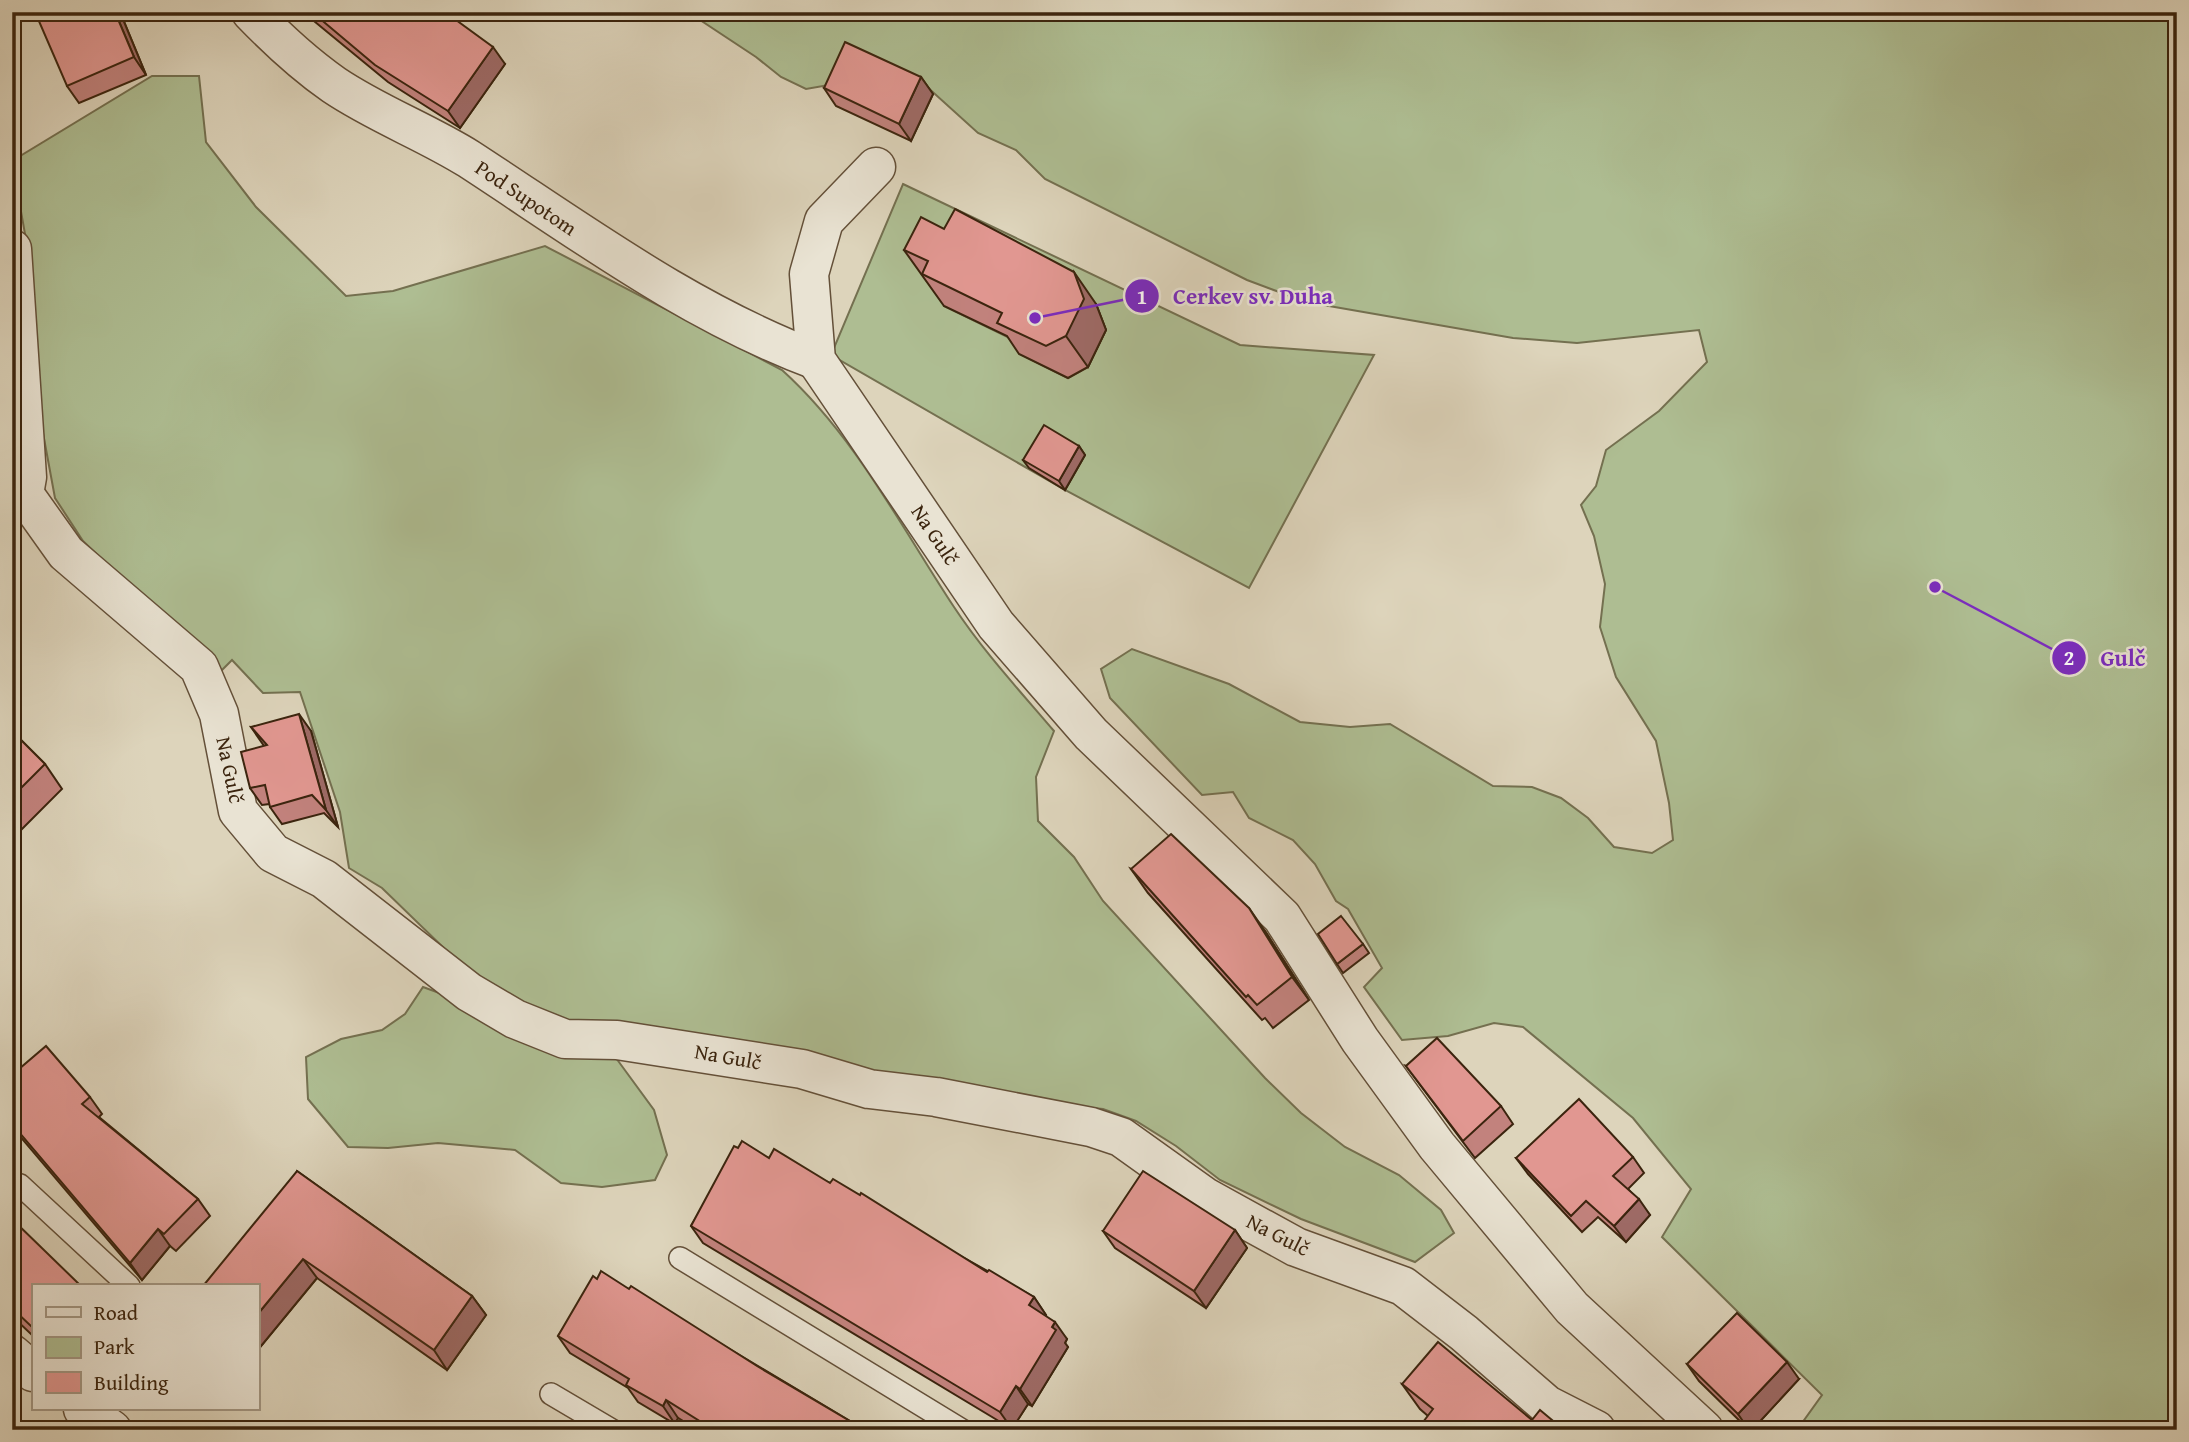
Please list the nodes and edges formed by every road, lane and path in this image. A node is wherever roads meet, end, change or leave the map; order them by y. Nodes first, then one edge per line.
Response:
1 (251, 12) edge
2 (876, 167) dead end
3 (12, 249) edge
4 (816, 360) junction
5 (18, 499) edge
6 (12, 1184) edge
7 (680, 1258) dead end
8 (127, 1284) edge
9 (12, 1354) edge
10 (32, 1371) edge
11 (551, 1394) dead end
12 (84, 1410) edge
13 (121, 1410) edge
14 (112, 1429) edge
15 (612, 1430) edge
16 (962, 1430) edge
17 (1596, 1430) edge
18 (1704, 1430) edge

1 - 4 street, Pod Supotom
2 - 4 street, Na Gulč
3 - 5 street
4 - 18 street, Na Gulč
5 - 17 street, Na Gulč
6 - 8 lane
7 - 16 lane
9 - 10 street
11 - 15 lane
12 - 14 street
13 - 14 lane

